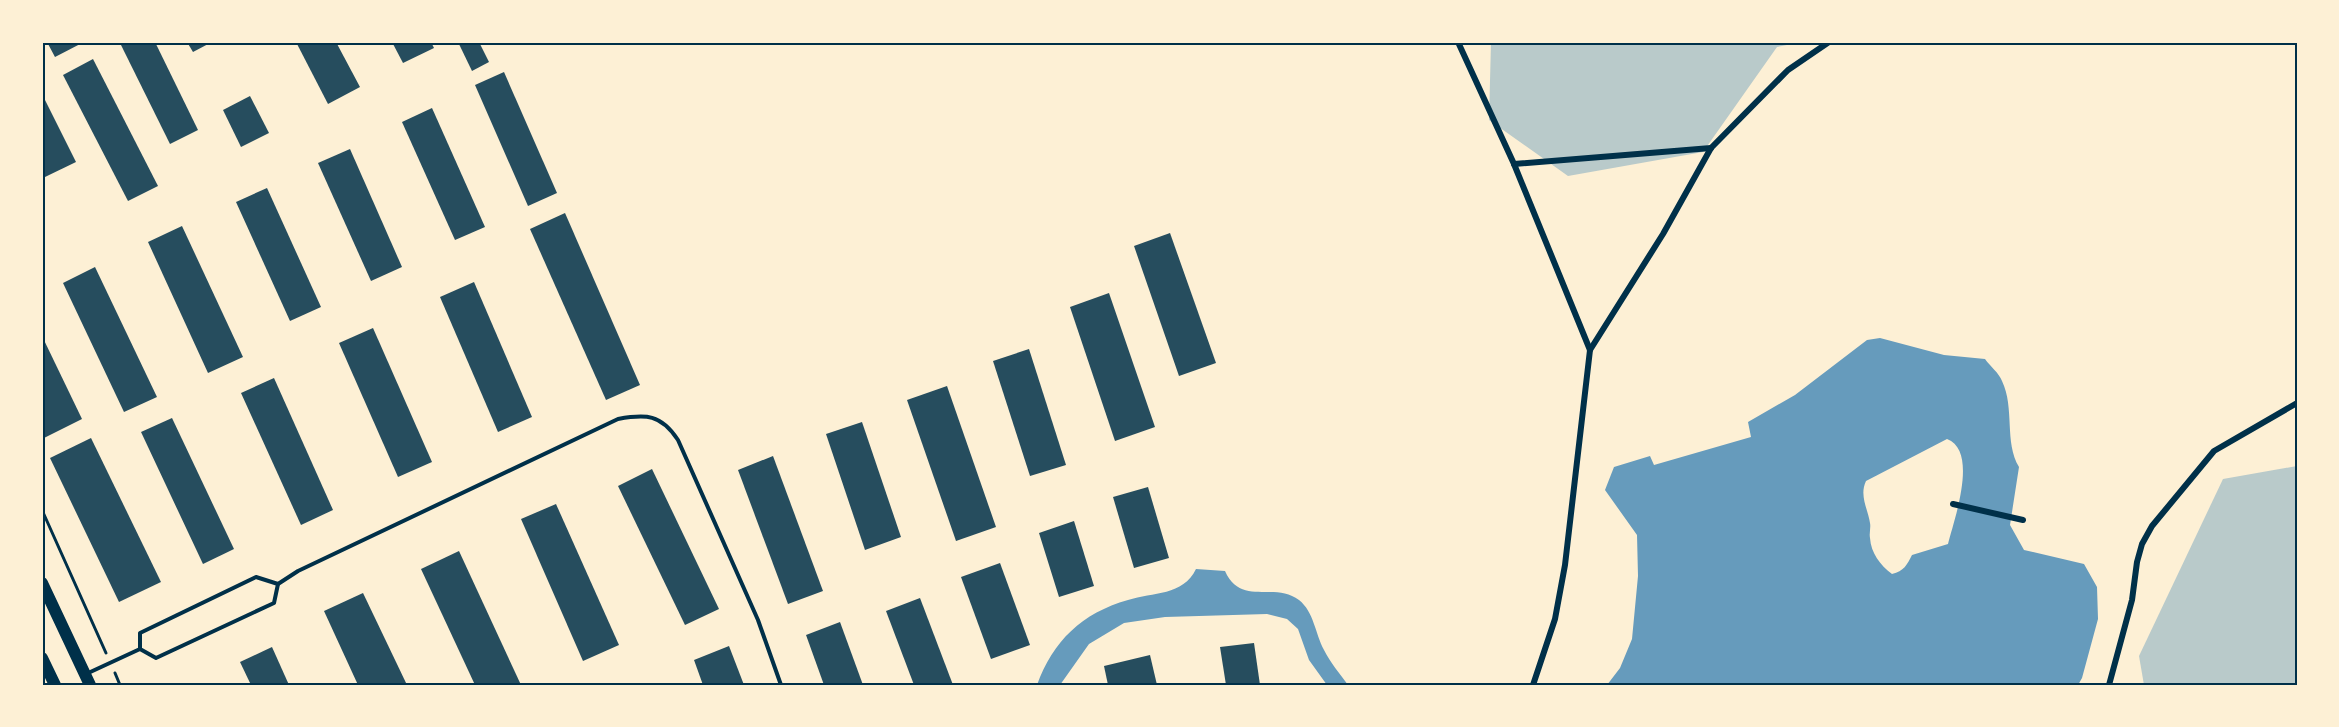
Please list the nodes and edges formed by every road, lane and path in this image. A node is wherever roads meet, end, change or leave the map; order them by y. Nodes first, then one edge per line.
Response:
1 (1458, 42) edge
2 (1829, 42) edge
3 (1711, 148) junction
4 (1514, 164) junction
5 (1590, 350) junction
6 (2297, 403) edge
7 (1953, 504) dead end
8 (42, 510) edge
9 (2023, 520) dead end
10 (42, 583) edge
11 (278, 584) junction
12 (140, 649) junction
13 (42, 657) edge
14 (111, 663) junction
15 (88, 680) edge
16 (55, 685) edge
17 (781, 685) edge
18 (1533, 685) edge
19 (2109, 685) edge

1 - 4 street
2 - 3 street
3 - 4 street
3 - 5 street
4 - 5 street
5 - 18 street
6 - 19 street
7 - 9 street
8 - 14 path
10 - 15 main road
11 - 12 lane
11 - 12 lane
11 - 17 lane
12 - 14 lane
13 - 16 main road
14 - 15 lane

